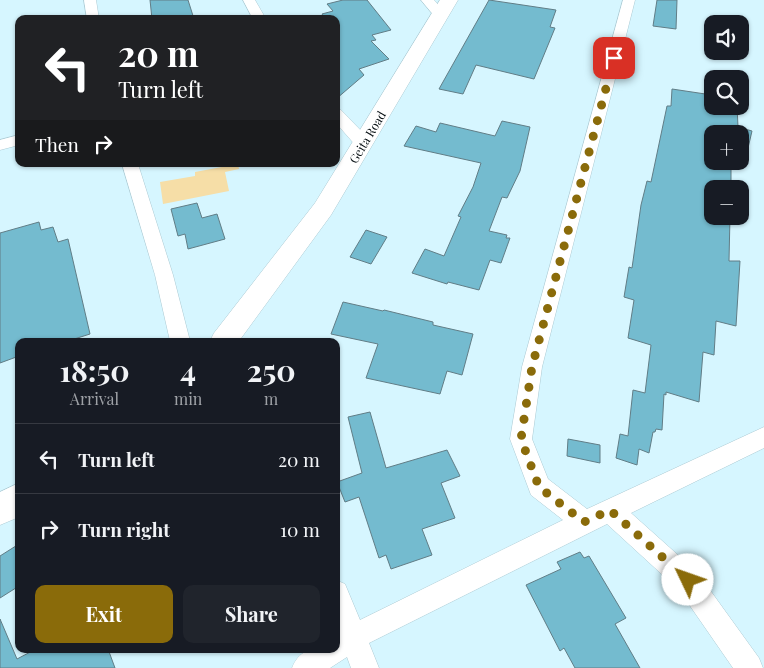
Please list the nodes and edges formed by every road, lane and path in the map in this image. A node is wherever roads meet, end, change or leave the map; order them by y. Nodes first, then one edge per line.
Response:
1 (90, 0) edge
2 (249, 0) edge
3 (629, 0) edge
4 (439, 5) edge
5 (93, 15) edge
6 (258, 15) edge
7 (340, 118) edge
8 (15, 141) edge
9 (363, 143) junction
10 (0, 144) edge
11 (131, 167) edge
12 (179, 338) edge
13 (226, 338) edge
14 (764, 437) edge
15 (15, 501) edge
16 (0, 509) edge
17 (610, 510) junction
18 (584, 522) junction
19 (340, 628) edge
20 (342, 645) edge
21 (329, 653) edge
22 (306, 668) edge
23 (365, 668) edge
24 (749, 668) edge

1 - 5 street
2 - 6 street
3 - 18 street
4 - 9 main road, Geita Road
7 - 9 street
8 - 10 street
9 - 13 main road, Geita Road
11 - 12 street
14 - 17 street
15 - 16 main road
17 - 18 street
17 - 24 street
18 - 20 street
19 - 20 street
20 - 23 street
21 - 22 street

